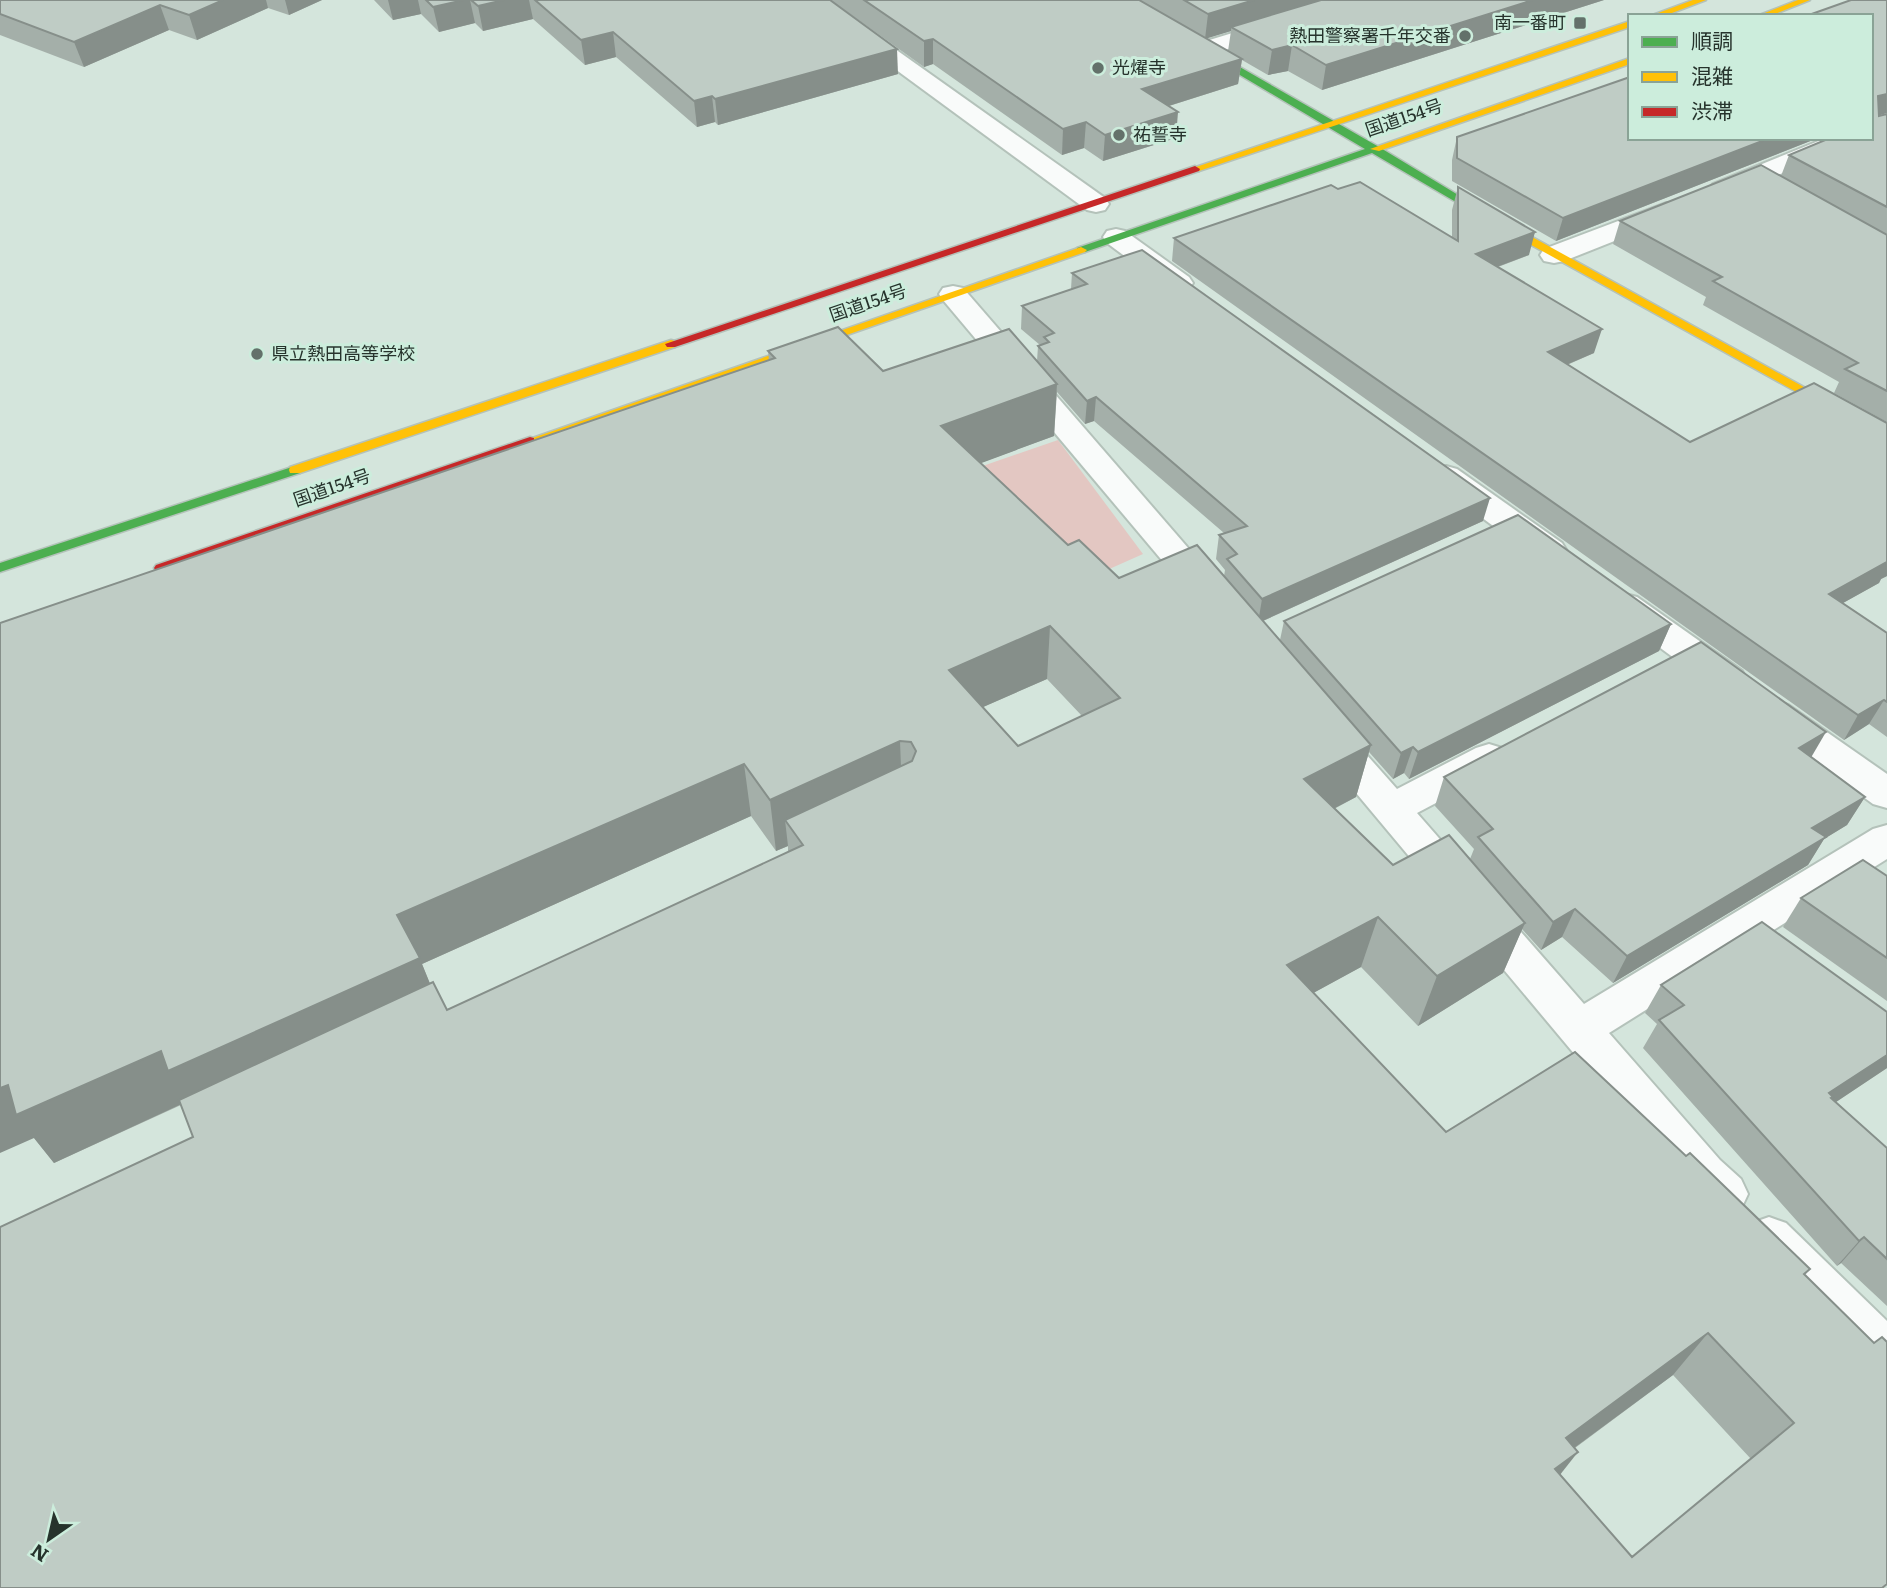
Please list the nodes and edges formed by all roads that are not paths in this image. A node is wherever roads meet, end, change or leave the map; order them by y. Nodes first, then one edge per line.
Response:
1 (812, 0) edge
2 (1117, 0) edge
3 (1281, 0) edge
4 (1364, 0) edge
5 (1702, 0) edge
6 (1806, 0) edge
7 (1660, 14) edge
8 (1767, 14) edge
9 (1310, 16) junction
10 (1628, 25) edge
11 (1201, 50) junction
12 (1628, 62) edge
13 (1326, 124) junction
14 (1842, 140) edge
15 (1371, 150) junction
16 (1754, 176) junction
17 (1778, 190) edge
18 (1096, 204) junction
19 (1116, 237) junction
20 (1554, 255) junction
21 (953, 294) junction
22 (1201, 299) edge
23 (1887, 438) edge
24 (1423, 459) edge
25 (1512, 523) junction
26 (1475, 541) edge
27 (0, 568) edge
28 (144, 574) edge
29 (1233, 622) edge
30 (1690, 652) junction
31 (1654, 671) edge
32 (1304, 705) edge
33 (1523, 740) edge
34 (1887, 794) edge
35 (1391, 808) junction
36 (1887, 840) edge
37 (1579, 1029) junction
38 (1887, 1356) edge

1 - 18 street
2 - 11 main road
3 - 9 street
4 - 9 street
5 - 7 main road
6 - 8 main road
9 - 11 street
10 - 13 main road, 国道154号
11 - 13 main road
12 - 15 main road, 国道154号
13 - 15 main road
13 - 18 main road, 国道154号
14 - 16 street
15 - 19 main road, 国道154号
15 - 20 main road
16 - 17 street
16 - 20 street
18 - 27 main road, 国道154号
19 - 21 main road, 国道154号
19 - 22 street
20 - 23 main road
21 - 28 main road, 国道154号
21 - 29 street
24 - 25 street
25 - 26 street
25 - 30 street
30 - 31 street
30 - 34 street
32 - 35 street
33 - 35 street
35 - 37 street
36 - 37 street
37 - 38 street

